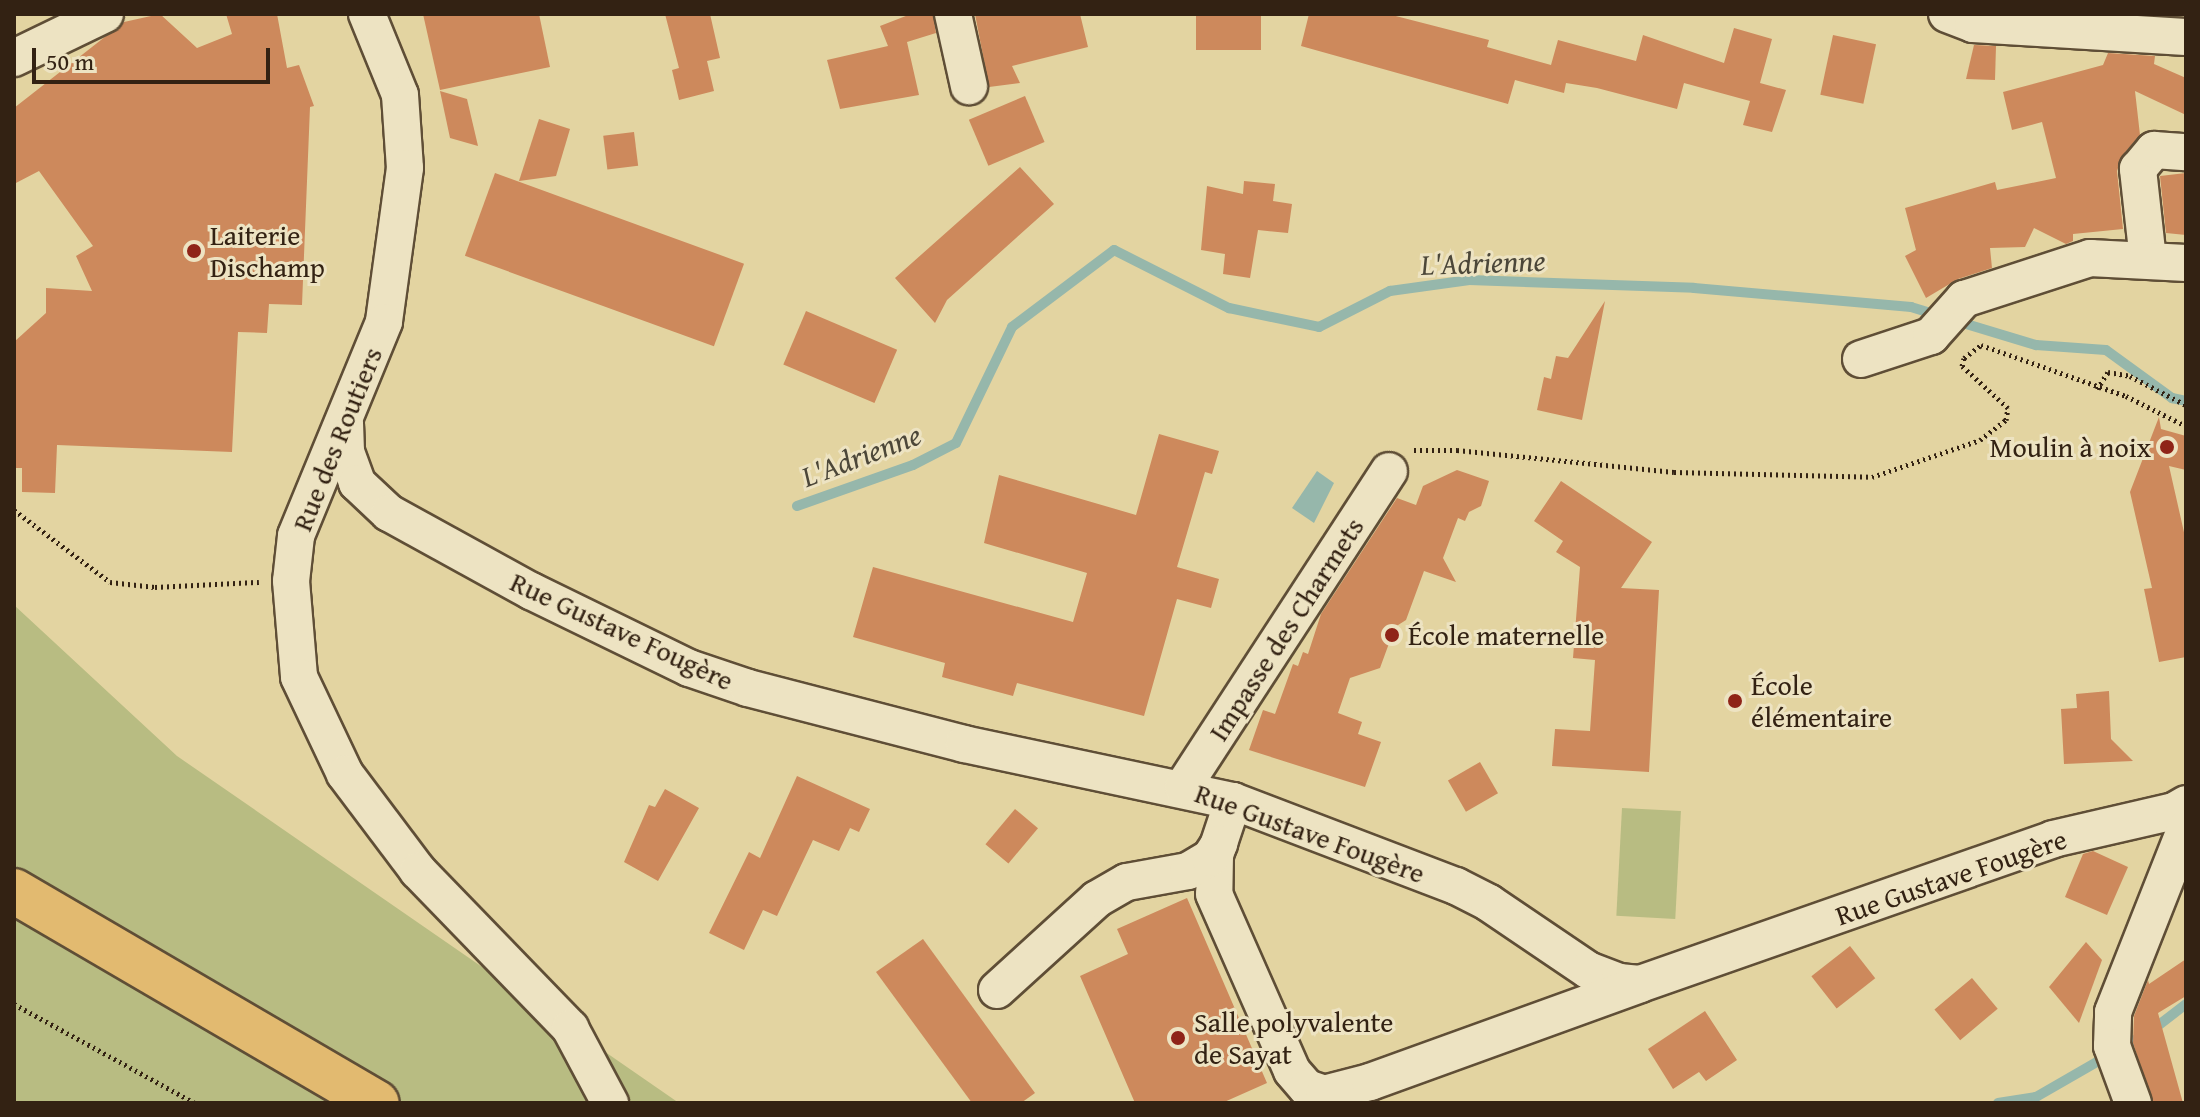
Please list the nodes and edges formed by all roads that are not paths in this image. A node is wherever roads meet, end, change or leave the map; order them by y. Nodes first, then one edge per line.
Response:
1 (105, 14) edge
2 (367, 14) edge
3 (953, 14) edge
4 (1947, 14) edge
5 (2012, 20) edge
6 (2186, 37) edge
7 (14, 58) edge
8 (969, 86) dead end
9 (2186, 152) edge
10 (2148, 260) junction
11 (2186, 263) edge
12 (1861, 359) dead end
13 (345, 423) junction
14 (1389, 471) road end
15 (1183, 787) junction
16 (1233, 801) junction
17 (2186, 804) edge
18 (1219, 844) junction
19 (2182, 848) edge
20 (14, 891) edge
21 (1640, 984) junction
22 (997, 990) dead end
23 (377, 1103) edge
24 (610, 1103) edge
25 (2133, 1103) edge

1 - 7 street
2 - 13 street, Rue des Routiers
3 - 8 street
4 - 5 street
5 - 6 street
9 - 10 street
10 - 11 street
10 - 12 street
13 - 15 street, Rue Gustave Fougère
13 - 24 street, Rue des Routiers
14 - 15 street, Impasse des Charmets
15 - 16 street, Rue Gustave Fougère
16 - 18 street
16 - 21 street, Rue Gustave Fougère
17 - 21 street, Rue Gustave Fougère
18 - 21 street
18 - 22 street
19 - 25 street
20 - 23 main road

